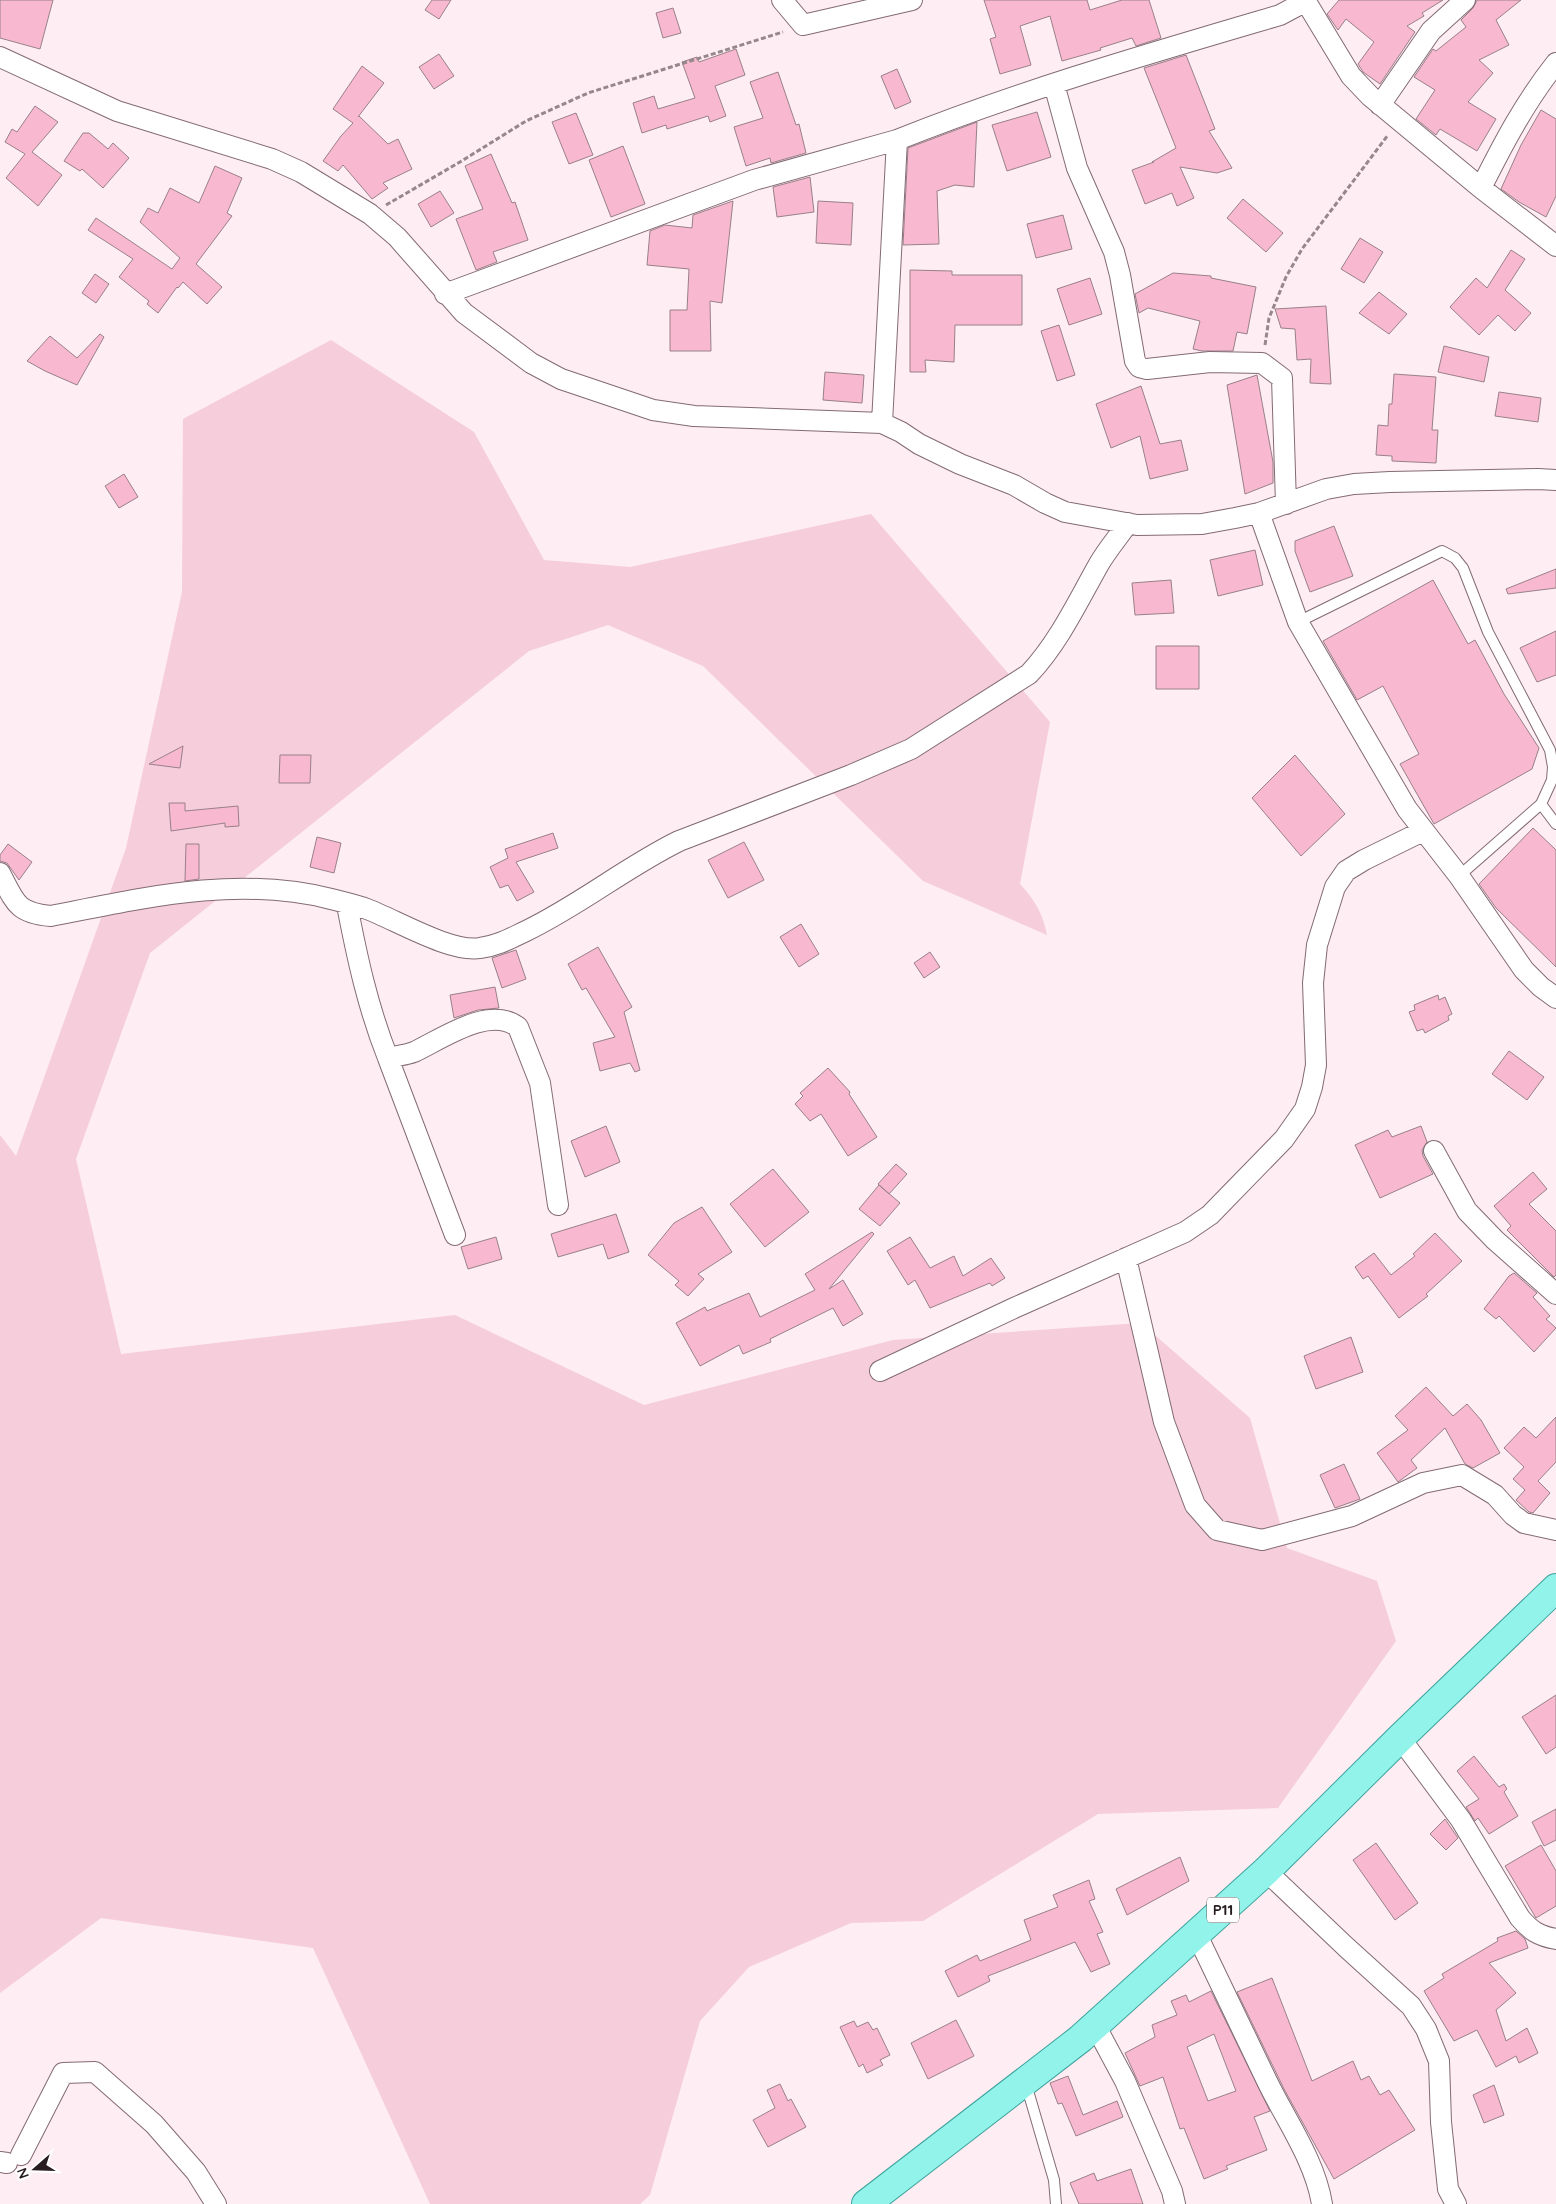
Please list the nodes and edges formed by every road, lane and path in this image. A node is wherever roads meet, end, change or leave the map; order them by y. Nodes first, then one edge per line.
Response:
1 (782, 0) edge
2 (912, 0) edge
3 (1304, 0) edge
4 (1465, 0) edge
5 (803, 25) junction
6 (0, 57) edge
7 (1556, 63) edge
8 (1054, 84) junction
9 (1380, 105) junction
10 (1399, 121) junction
11 (897, 140) junction
12 (1481, 188) junction
13 (370, 214) junction
14 (1556, 246) edge
15 (446, 294) junction
16 (1262, 363) junction
17 (882, 423) junction
18 (1556, 480) edge
19 (1286, 504) junction
20 (1259, 513) junction
21 (1128, 523) junction
22 (1298, 622) junction
23 (1541, 804) junction
24 (1556, 824) edge
25 (1423, 831) junction
26 (0, 873) edge
27 (1459, 876) junction
28 (347, 905) junction
29 (1556, 998) edge
30 (388, 1058) junction
31 (1434, 1151) dead end
32 (558, 1205) dead end
33 (455, 1235) dead end
34 (1126, 1258) junction
35 (1556, 1294) edge
36 (880, 1371) dead end
37 (1556, 1530) edge
38 (1556, 1588) edge
39 (1400, 1738) junction
40 (1266, 1871) junction
41 (1196, 1934) junction
42 (1556, 1939) edge
43 (1095, 2025) junction
44 (1025, 2082) junction
45 (10, 2160) edge
46 (216, 2204) edge
47 (866, 2204) edge
48 (1056, 2204) edge
49 (1175, 2204) edge
50 (1322, 2204) edge
51 (1456, 2204) edge

1 - 5 street
2 - 5 street
3 - 8 street
3 - 9 street
4 - 9 street
5 - 13 path
6 - 13 street
7 - 12 street
8 - 11 street
8 - 16 street
9 - 10 street
10 - 12 street
10 - 16 path
11 - 15 street
11 - 17 street
12 - 14 street
13 - 15 street
15 - 17 street
16 - 19 street
17 - 21 street
18 - 19 street
19 - 20 street
20 - 21 street
20 - 22 street
21 - 28 street
22 - 23 lane
22 - 25 street
23 - 24 lane
23 - 27 lane
25 - 27 street
25 - 34 street
26 - 28 street
27 - 29 street
28 - 30 street
30 - 32 street
30 - 33 street
31 - 35 street
34 - 36 street
34 - 37 street
38 - 39 main road, P11
39 - 40 main road, P11
39 - 42 street
40 - 41 main road, P11
40 - 51 street
41 - 43 main road, P11
41 - 50 street
43 - 44 main road, P11
43 - 49 street
44 - 47 main road, P11
44 - 48 lane
45 - 46 street

